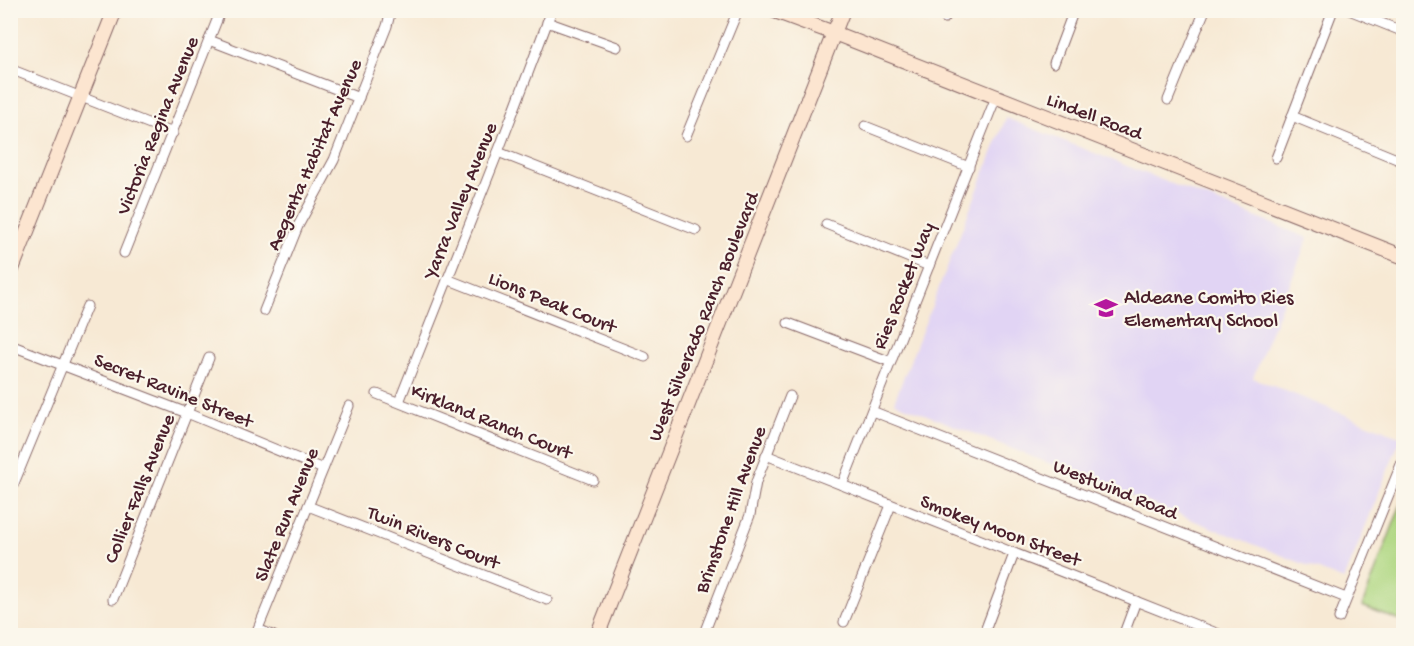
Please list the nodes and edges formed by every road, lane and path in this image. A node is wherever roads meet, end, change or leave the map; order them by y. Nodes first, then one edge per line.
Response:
1 (115, 10) edge
2 (221, 10) edge
3 (391, 10) edge
4 (552, 10) edge
5 (738, 10) edge
6 (772, 10) edge
7 (843, 10) edge
8 (1074, 10) edge
9 (1205, 10) edge
10 (1333, 10) edge
11 (1349, 10) edge
12 (547, 22) junction
13 (1404, 32) edge
14 (834, 33) junction
15 (209, 40) junction
16 (617, 47) dead end
17 (1054, 63) dead end
18 (10, 69) edge
19 (81, 96) junction
20 (996, 97) junction
21 (359, 98) junction
22 (1168, 100) dead end
23 (1292, 116) junction
24 (865, 126) dead end
25 (173, 133) junction
26 (686, 136) dead end
27 (498, 152) junction
28 (1276, 158) dead end
29 (1404, 162) edge
30 (969, 167) junction
31 (826, 224) dead end
32 (696, 230) dead end
33 (124, 253) dead end
34 (1404, 257) edge
35 (929, 266) junction
36 (10, 274) edge
37 (447, 279) junction
38 (87, 306) dead end
39 (264, 311) dead end
40 (788, 323) dead end
41 (10, 345) edge
42 (645, 357) dead end
43 (208, 358) dead end
44 (891, 362) junction
45 (63, 365) junction
46 (377, 394) dead end
47 (790, 396) dead end
48 (399, 402) junction
49 (349, 406) dead end
50 (872, 411) junction
51 (187, 413) junction
52 (766, 455) junction
53 (1404, 457) edge
54 (323, 469) junction
55 (593, 480) dead end
56 (842, 485) junction
57 (10, 493) edge
58 (891, 505) junction
59 (308, 506) junction
60 (1014, 554) junction
61 (1346, 598) junction
62 (113, 599) dead end
63 (547, 600) dead end
64 (1136, 601) junction
65 (1339, 618) dead end
66 (844, 622) dead end
67 (256, 632) edge
68 (274, 636) edge
69 (597, 636) edge
70 (702, 636) edge
71 (983, 636) edge
72 (1123, 636) edge
73 (1224, 636) edge

1 - 19 street
2 - 15 street, Victoria Regina Avenue
3 - 21 street, Aegenta Habitat Avenue
4 - 12 street, Yarra Valley Avenue
5 - 26 street
6 - 14 street, Lindell Road
7 - 14 street, West Silverado Ranch Boulevard
8 - 17 street
9 - 22 street
10 - 23 street
11 - 13 street
12 - 16 street
12 - 27 street, Yarra Valley Avenue
14 - 20 street, Lindell Road
14 - 69 street, West Silverado Ranch Boulevard
15 - 21 street
15 - 25 street, Victoria Regina Avenue
18 - 19 street
19 - 25 street
19 - 36 street
20 - 30 street, Ries Rocket Way
20 - 34 street, Lindell Road
21 - 39 street, Aegenta Habitat Avenue
23 - 28 street
23 - 29 street
24 - 30 street
25 - 33 street, Victoria Regina Avenue
27 - 32 street
27 - 37 street, Yarra Valley Avenue
30 - 35 street, Ries Rocket Way
31 - 35 street
35 - 44 street, Ries Rocket Way
37 - 42 street, Lions Peak Court
37 - 48 street, Yarra Valley Avenue
38 - 45 street
40 - 44 street
41 - 45 street, Secret Ravine Street
43 - 51 street, Collier Falls Avenue
44 - 50 street, Ries Rocket Way
45 - 51 street, Secret Ravine Street
45 - 57 street
46 - 48 street, Kirkland Ranch Court
47 - 52 street, Brimstone Hill Avenue
48 - 55 street, Kirkland Ranch Court
49 - 54 street, Slate Run Avenue
50 - 56 street, Ries Rocket Way
50 - 61 street, Westwind Road
51 - 54 street, Secret Ravine Street
51 - 62 street, Collier Falls Avenue
52 - 56 street, Smokey Moon Street
52 - 70 street, Brimstone Hill Avenue
53 - 61 street
54 - 59 street, Slate Run Avenue
56 - 58 street, Smokey Moon Street
58 - 60 street, Smokey Moon Street
58 - 66 street
59 - 63 street, Twin Rivers Court
59 - 67 street, Slate Run Avenue
60 - 64 street, Smokey Moon Street
60 - 71 street
61 - 65 street
64 - 72 street
64 - 73 street, Smokey Moon Street
67 - 68 street

